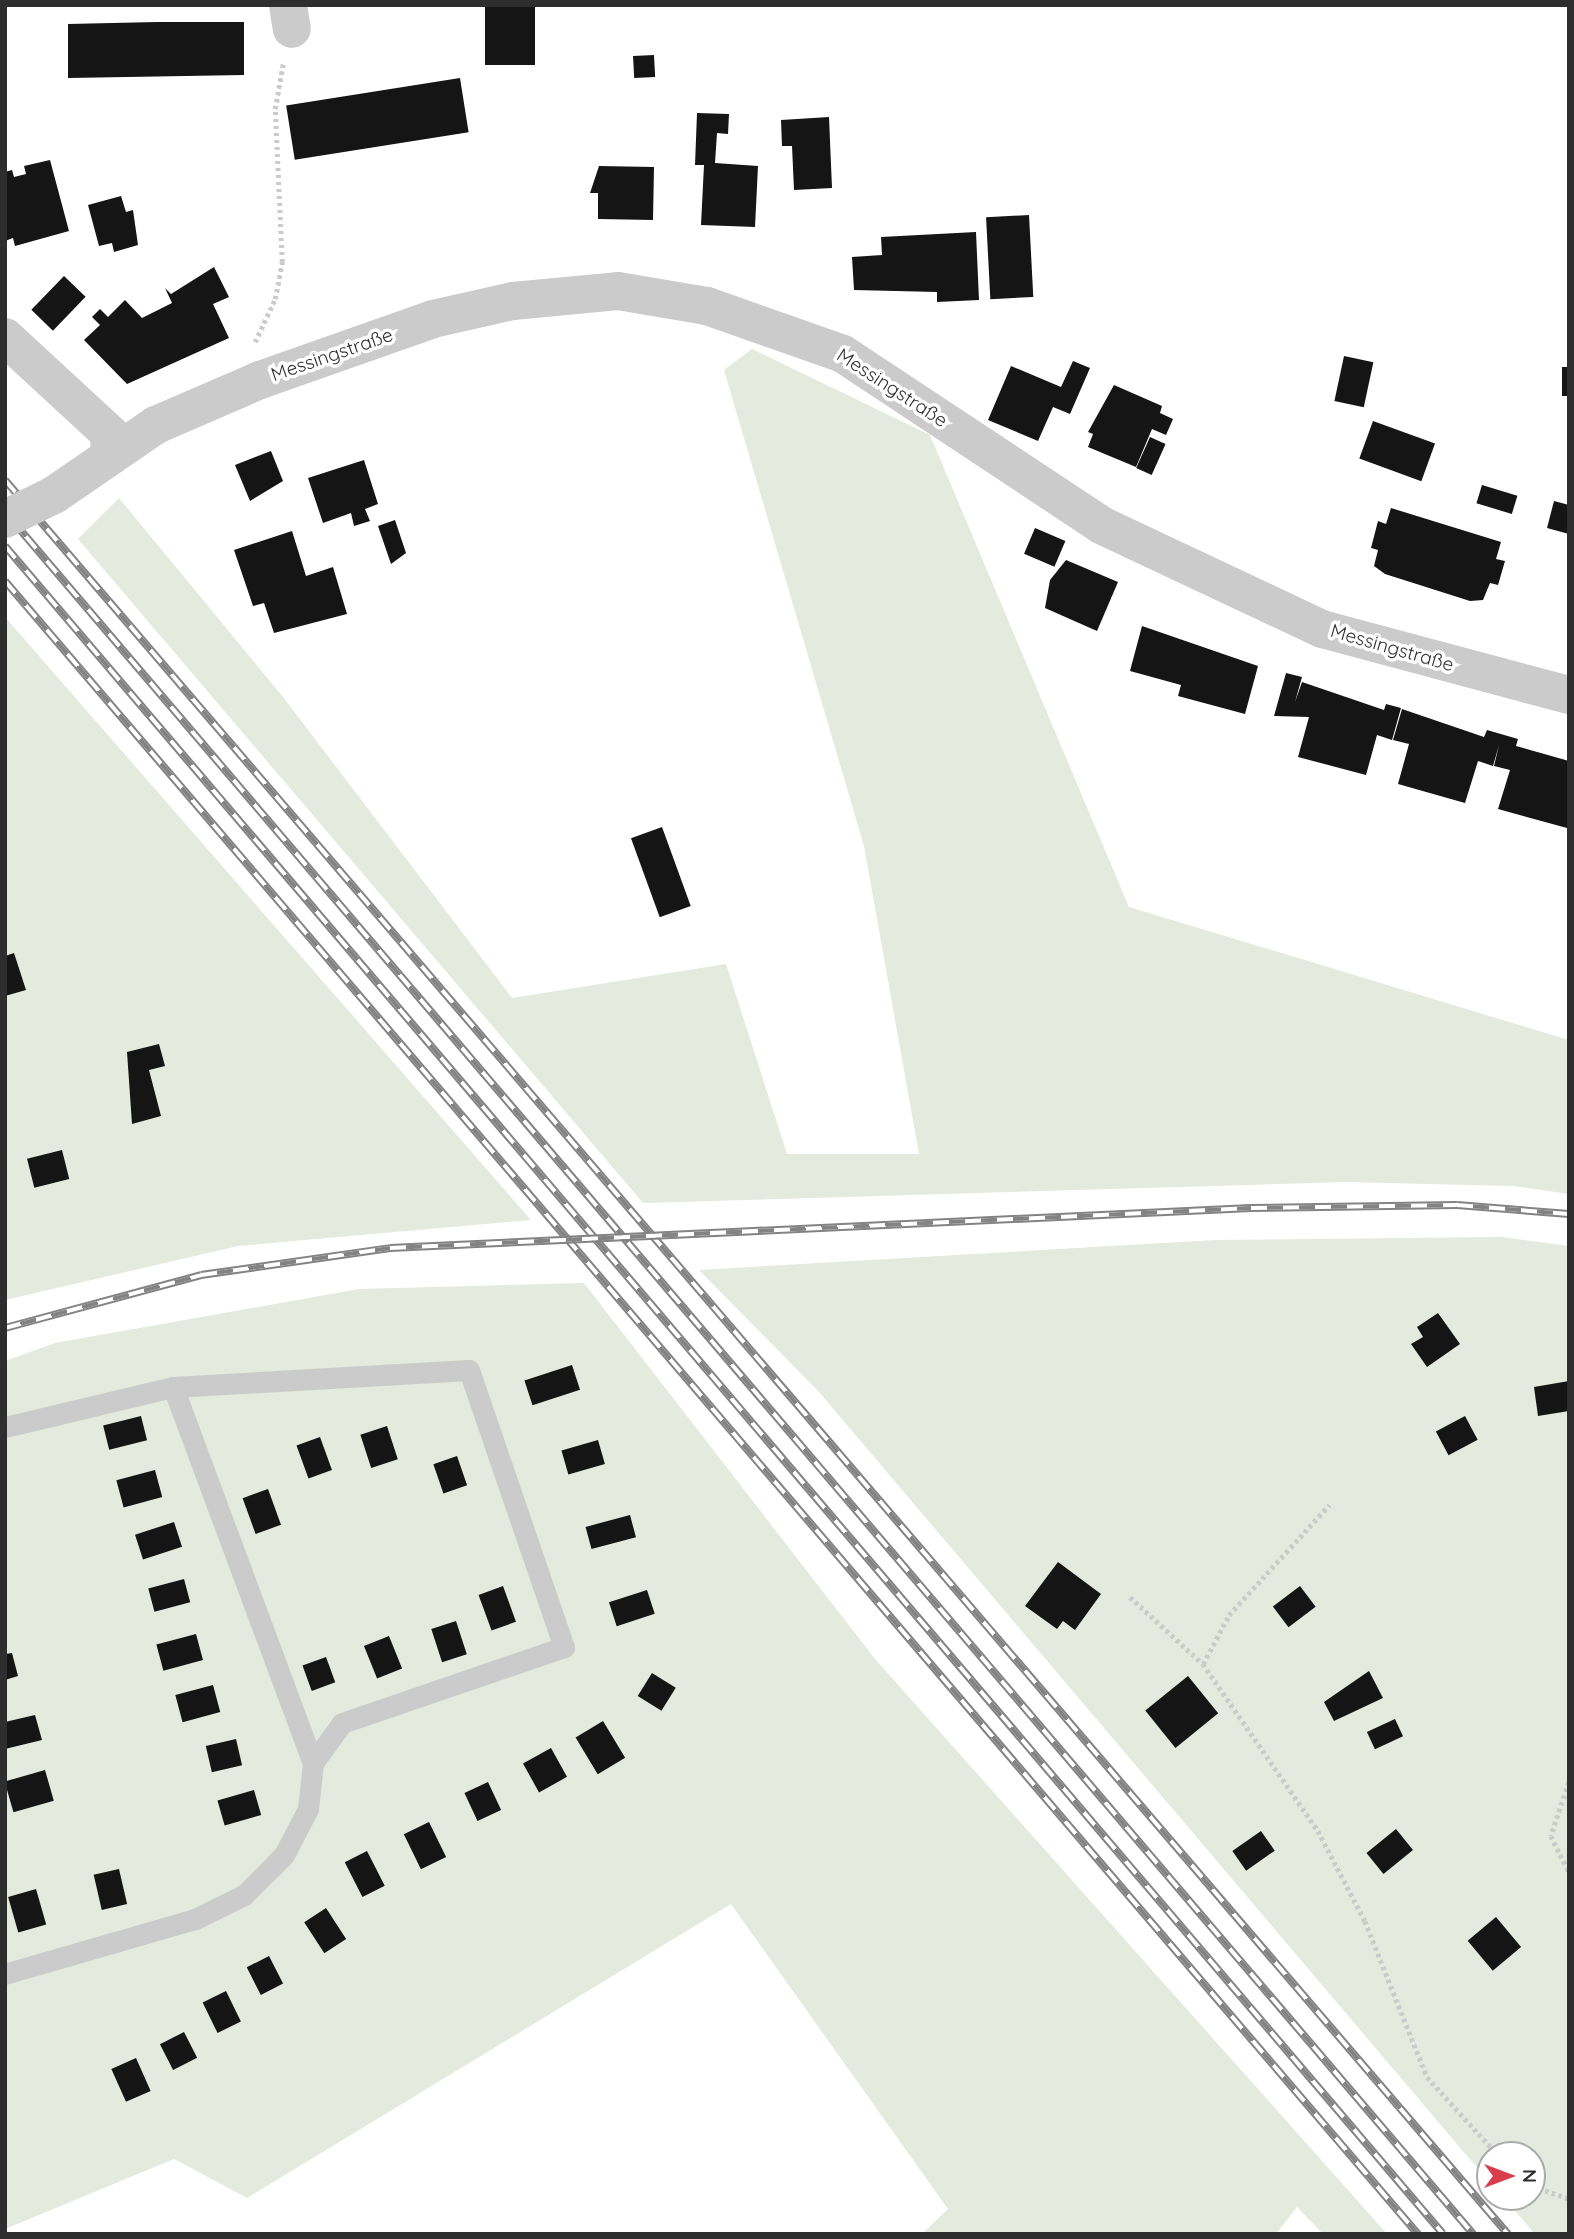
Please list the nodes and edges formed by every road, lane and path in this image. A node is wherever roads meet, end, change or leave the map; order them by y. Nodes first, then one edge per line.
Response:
1 (290, 17) edge
2 (5, 337) edge
3 (254, 339) dead end
4 (109, 455) junction
5 (5, 519) edge
6 (1569, 695) edge
7 (173, 1387) junction
8 (5, 1427) edge
9 (1329, 1505) dead end
10 (1130, 1597) dead end
11 (1203, 1664) junction
12 (313, 1763) junction
13 (1569, 1782) edge
14 (1569, 1872) edge
15 (5, 1973) edge
16 (1485, 2141) edge
17 (1546, 2191) edge
18 (1569, 2199) edge

1 - 3 path
2 - 4 street
4 - 5 street, Messingstraße, bridge
4 - 6 street, Messingstraße
7 - 8 lane
7 - 12 lane
7 - 12 lane
9 - 11 path
10 - 11 path
11 - 16 path
12 - 15 lane
13 - 14 path
17 - 18 path

